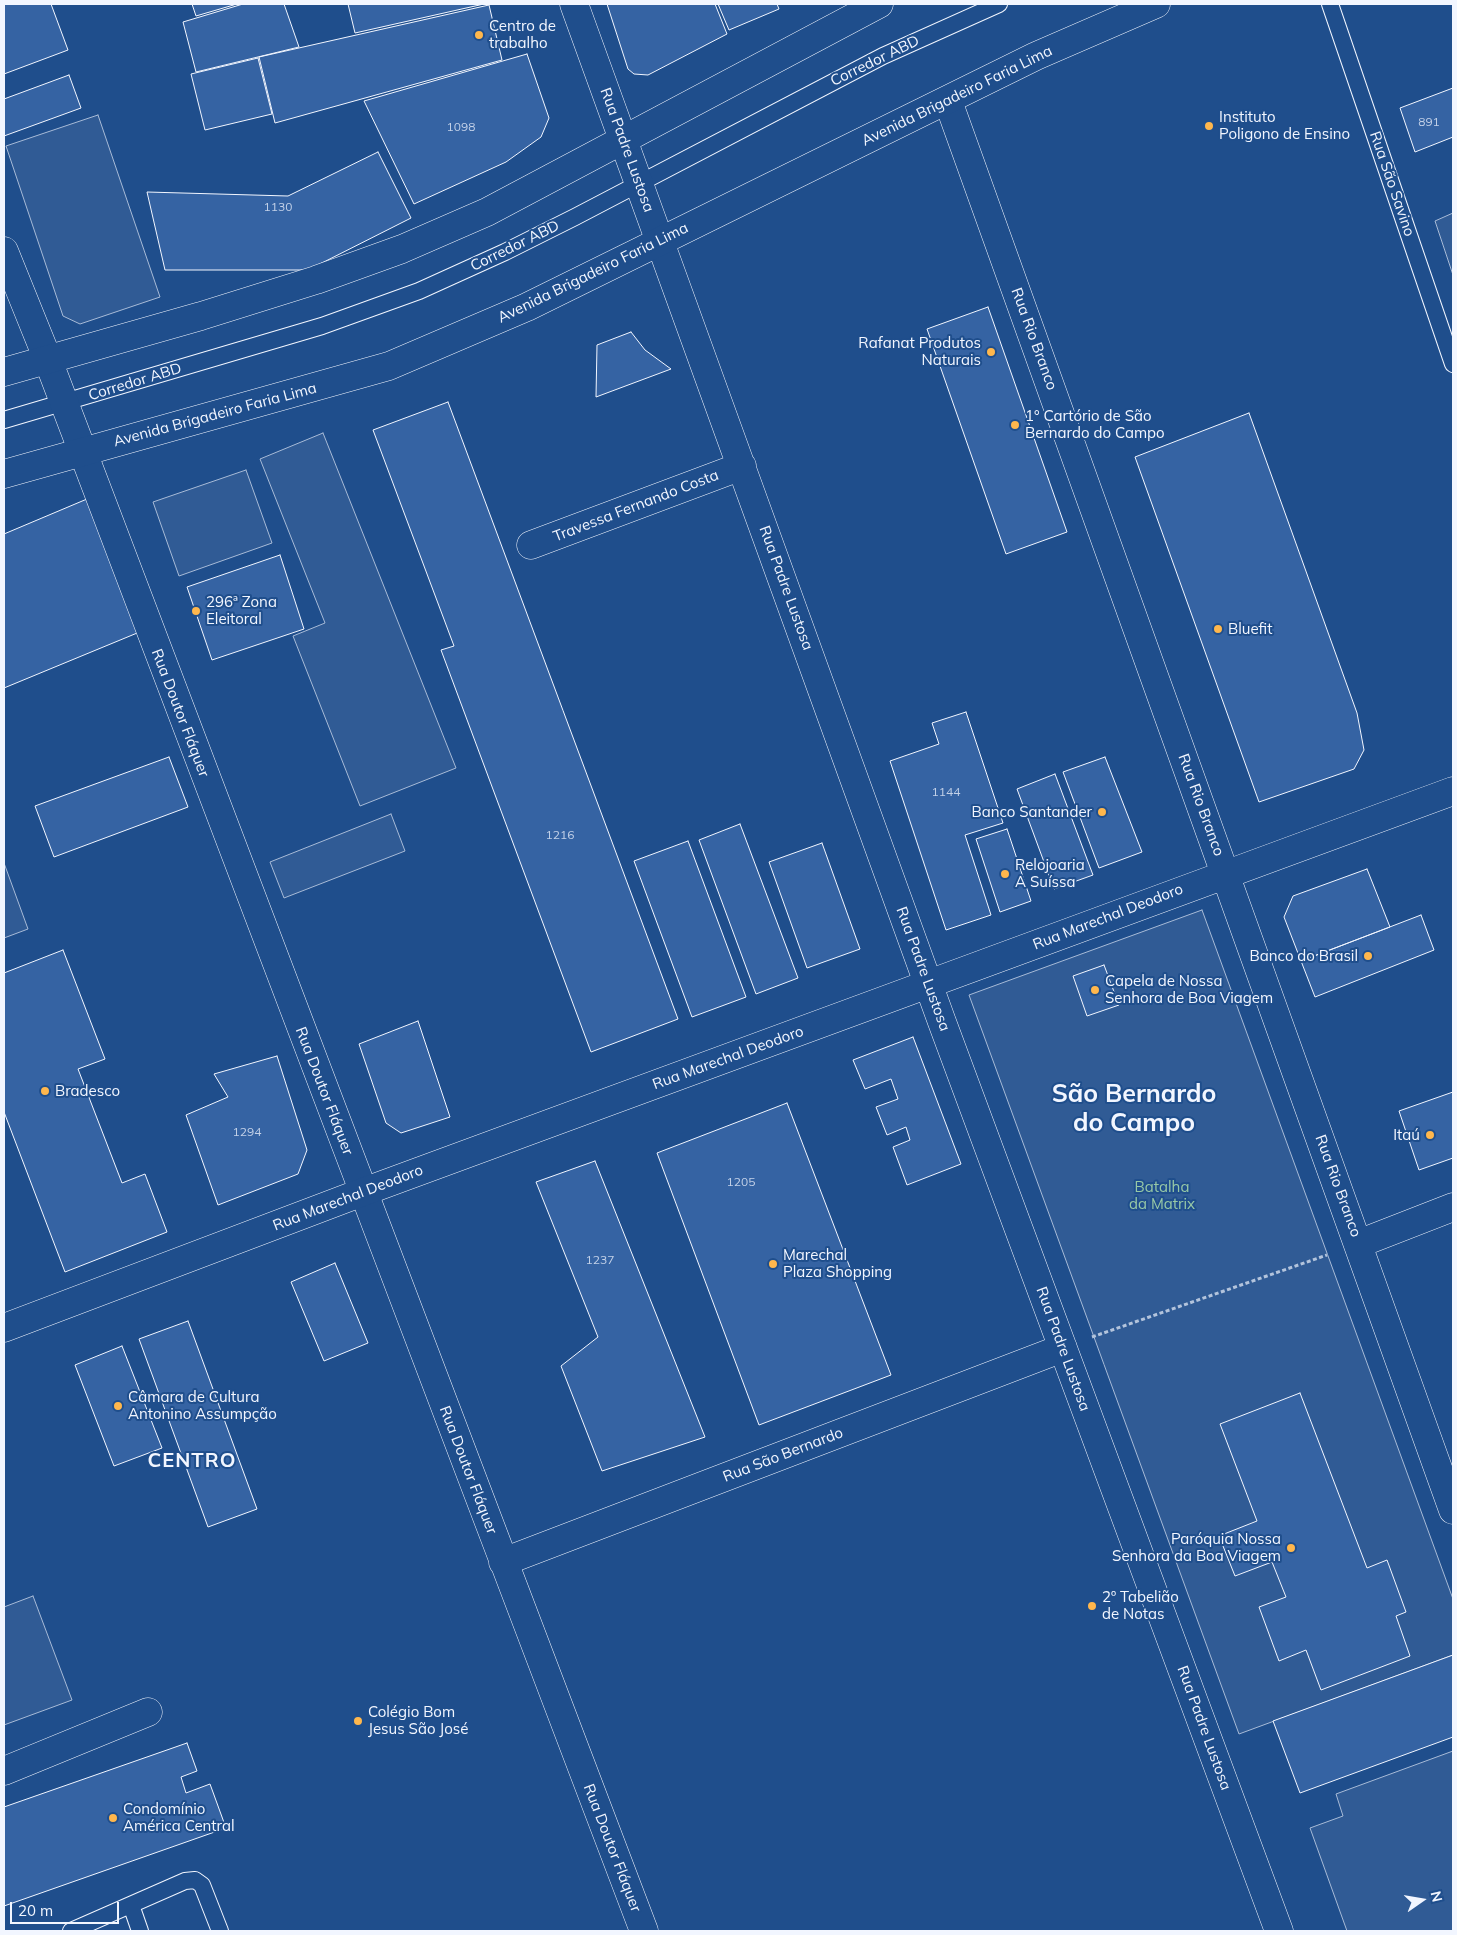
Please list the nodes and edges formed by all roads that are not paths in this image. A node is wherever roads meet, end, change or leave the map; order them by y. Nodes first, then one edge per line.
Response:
1 (574, 4) edge
2 (880, 4) edge
3 (999, 4) edge
4 (1156, 4) edge
5 (1330, 4) edge
6 (948, 101) junction
7 (624, 138) junction
8 (639, 182) junction
9 (660, 241) junction
10 (4, 251) edge
11 (48, 360) junction
12 (1453, 364) edge
13 (4, 372) edge
14 (63, 404) junction
15 (4, 420) edge
16 (81, 452) junction
17 (742, 466) junction
18 (4, 474) edge
19 (530, 546) dead end
20 (1453, 790) edge
21 (1225, 873) junction
22 (929, 984) junction
23 (363, 1192) junction
24 (1453, 1207) edge
25 (1358, 1244) junction
26 (4, 1328) edge
27 (1063, 1348) junction
28 (1453, 1510) edge
29 (503, 1562) junction
30 (148, 1712) dead end
31 (4, 1771) edge
32 (131, 1905) junction
33 (71, 1931) edge
34 (140, 1931) edge
35 (220, 1931) edge
36 (644, 1931) edge
37 (1279, 1931) edge

1 - 7 street, Rua Padre Lustosa
2 - 7 street
3 - 8 lane, Corredor ABD
4 - 6 street, Avenida Brigadeiro Faria Lima
5 - 12 lane, Rua São Savino
6 - 9 street, Avenida Brigadeiro Faria Lima
6 - 21 street, Rua Rio Branco
7 - 8 street, Rua Padre Lustosa
7 - 11 street
8 - 9 street, Rua Padre Lustosa
8 - 14 lane, Corredor ABD
9 - 16 street, Avenida Brigadeiro Faria Lima
9 - 17 street, Rua Padre Lustosa
10 - 11 street, Rua Doutor Fláquer
11 - 13 street
11 - 14 street, Rua Doutor Fláquer
14 - 15 lane, Corredor ABD
14 - 16 street, Rua Doutor Fláquer
16 - 18 street, Avenida Brigadeiro Faria Lima
16 - 23 street, Rua Doutor Fláquer
17 - 19 street, Travessa Fernando Costa
17 - 22 street, Rua Padre Lustosa
20 - 21 street, Rua Marechal Deodoro
21 - 22 street, Rua Marechal Deodoro
21 - 25 street, Rua Rio Branco
22 - 23 street, Rua Marechal Deodoro
22 - 27 street, Rua Padre Lustosa
23 - 26 street, Rua Marechal Deodoro
23 - 29 street, Rua Doutor Fláquer
24 - 25 street
25 - 28 street, Rua Rio Branco
27 - 29 street, Rua São Bernardo
27 - 37 street, Rua Padre Lustosa
29 - 36 street, Rua Doutor Fláquer
30 - 31 street
32 - 33 lane
32 - 34 lane
32 - 35 lane

